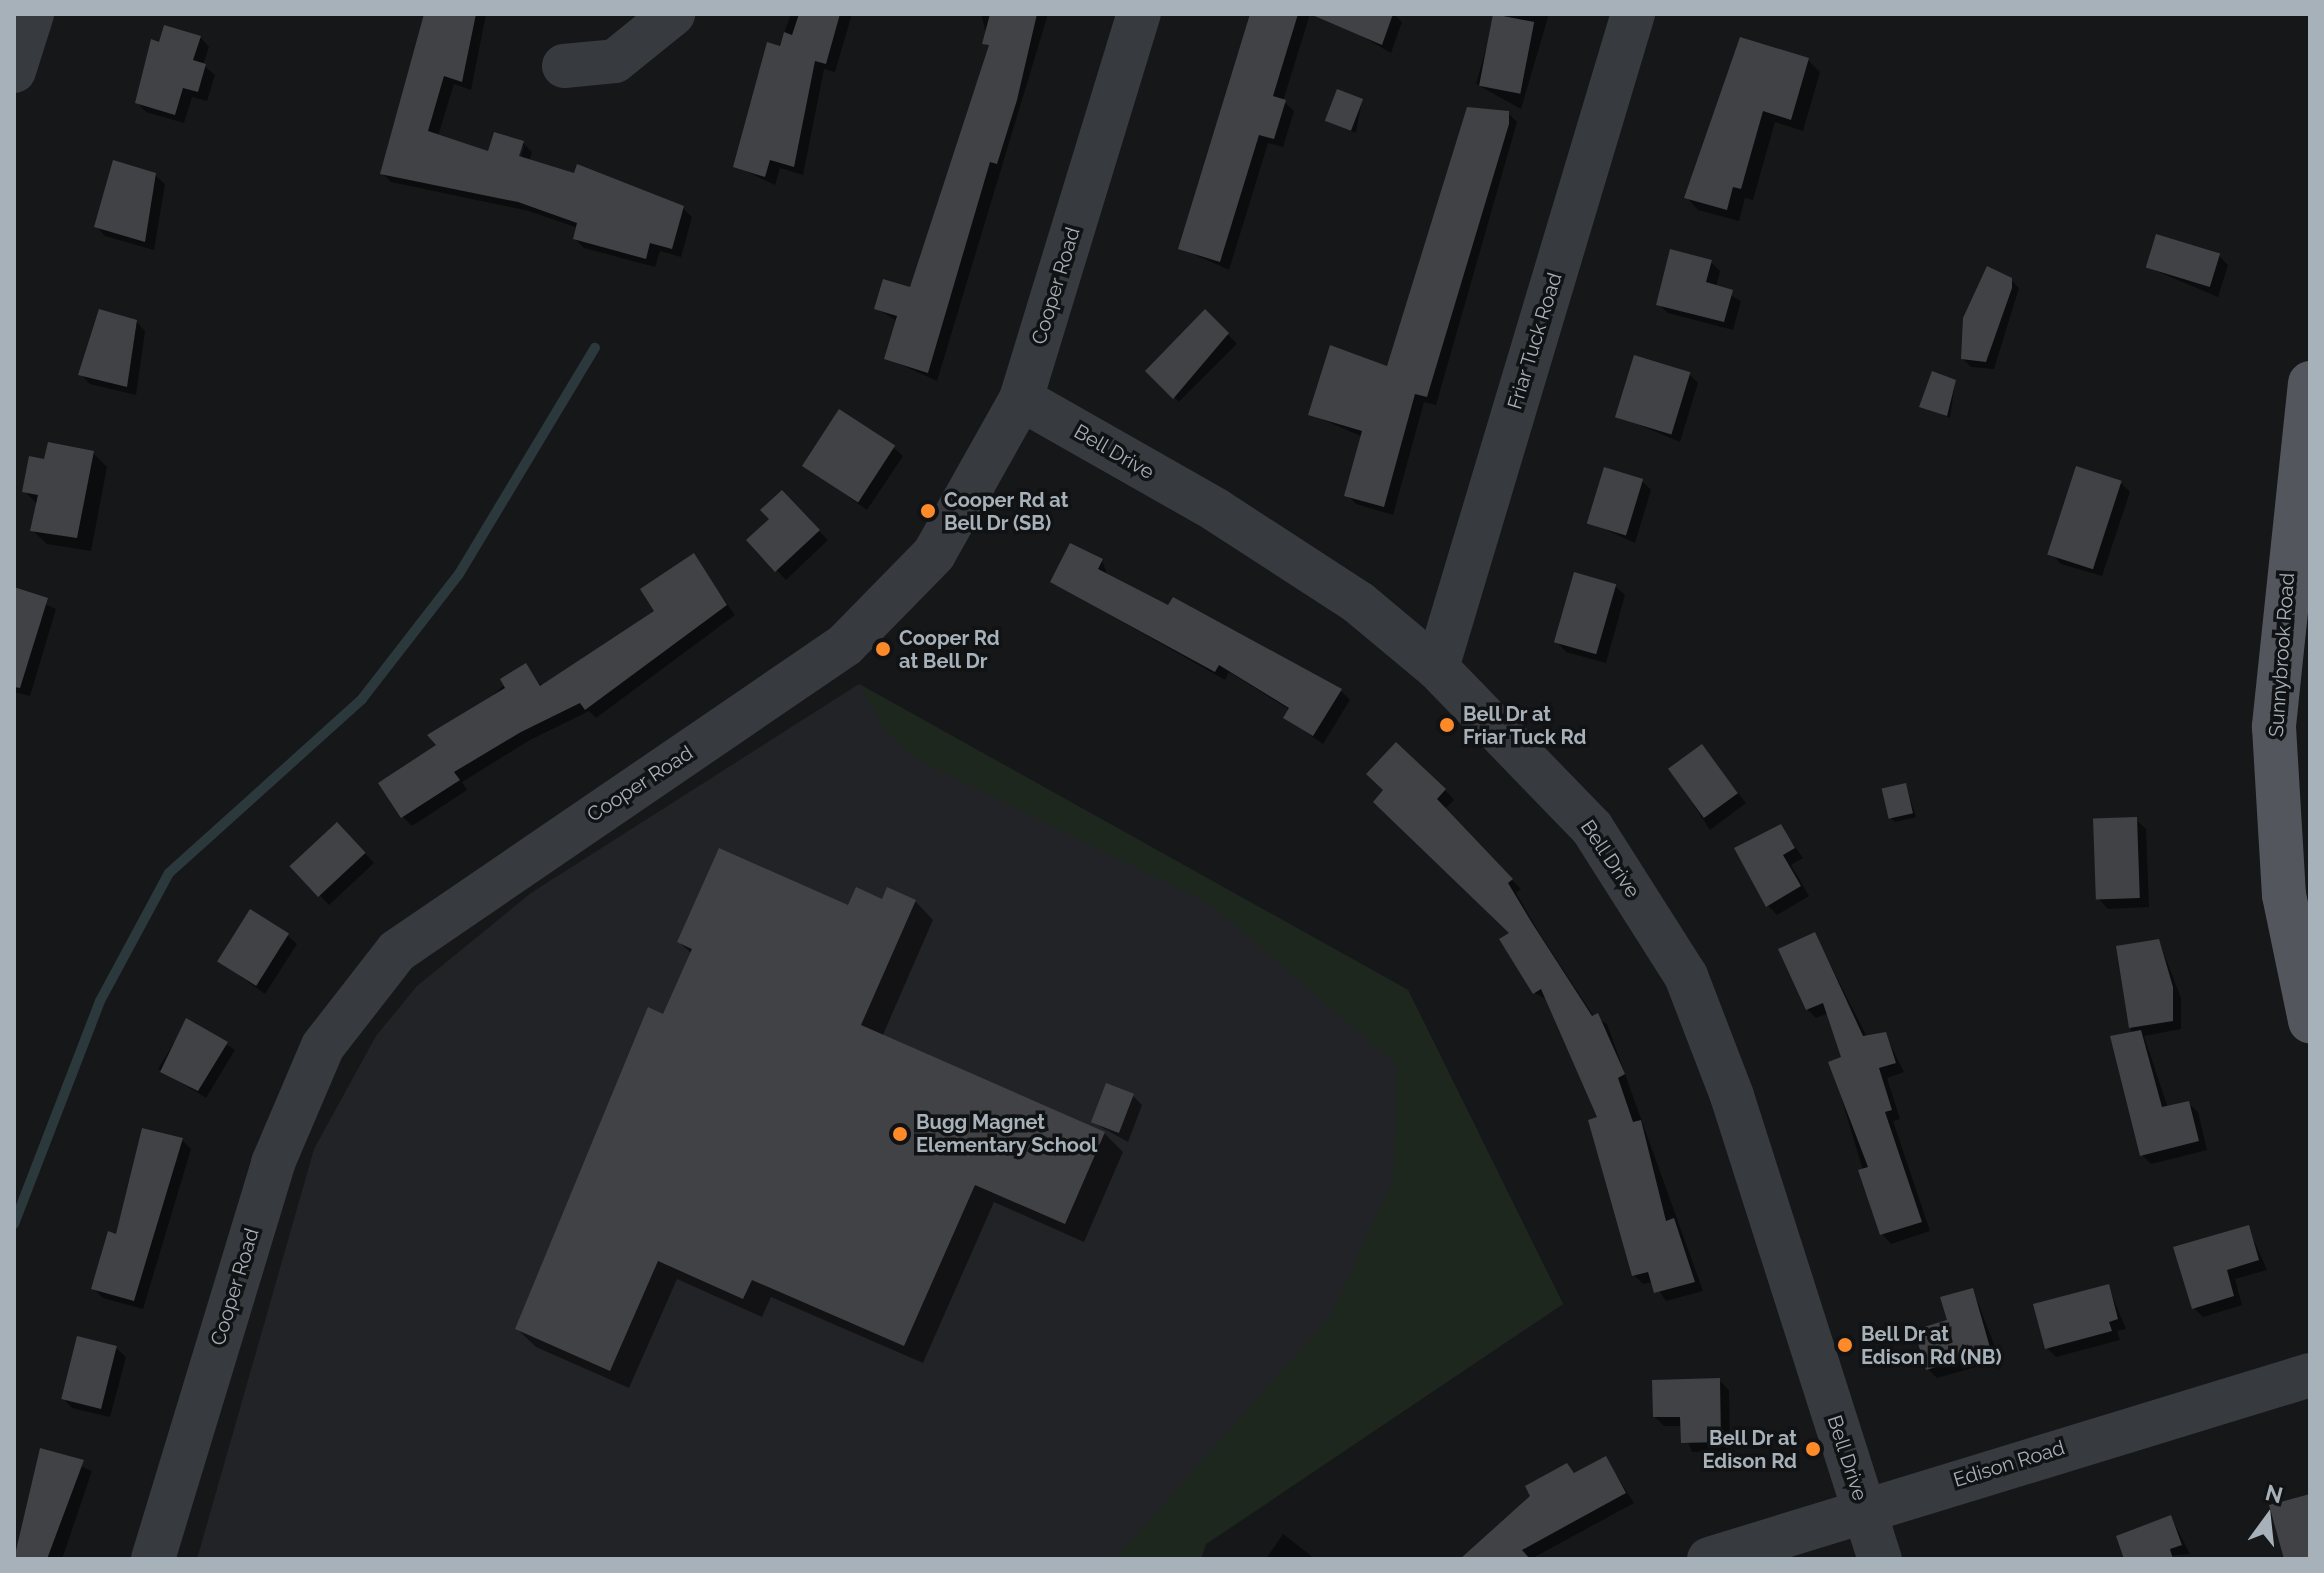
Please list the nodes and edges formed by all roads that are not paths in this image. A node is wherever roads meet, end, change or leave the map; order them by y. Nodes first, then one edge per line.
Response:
1 (32, 14) edge
2 (673, 14) edge
3 (1139, 14) edge
4 (1633, 14) edge
5 (564, 66) dead end
6 (14, 71) edge
7 (2310, 383) edge
8 (1021, 399) junction
9 (1437, 668) junction
10 (2310, 1021) edge
11 (2310, 1375) edge
12 (1863, 1508) junction
13 (153, 1559) edge
14 (1709, 1559) edge
15 (1880, 1559) edge

1 - 6 street
2 - 5 street
3 - 8 street, Cooper Road
4 - 9 street, Friar Tuck Road
7 - 10 main road, Sunnybrook Road
8 - 9 street, Bell Drive
8 - 13 street, Cooper Road
9 - 12 street, Bell Drive
11 - 12 street, Edison Road
12 - 14 street, Edison Road
12 - 15 street, Bell Drive

